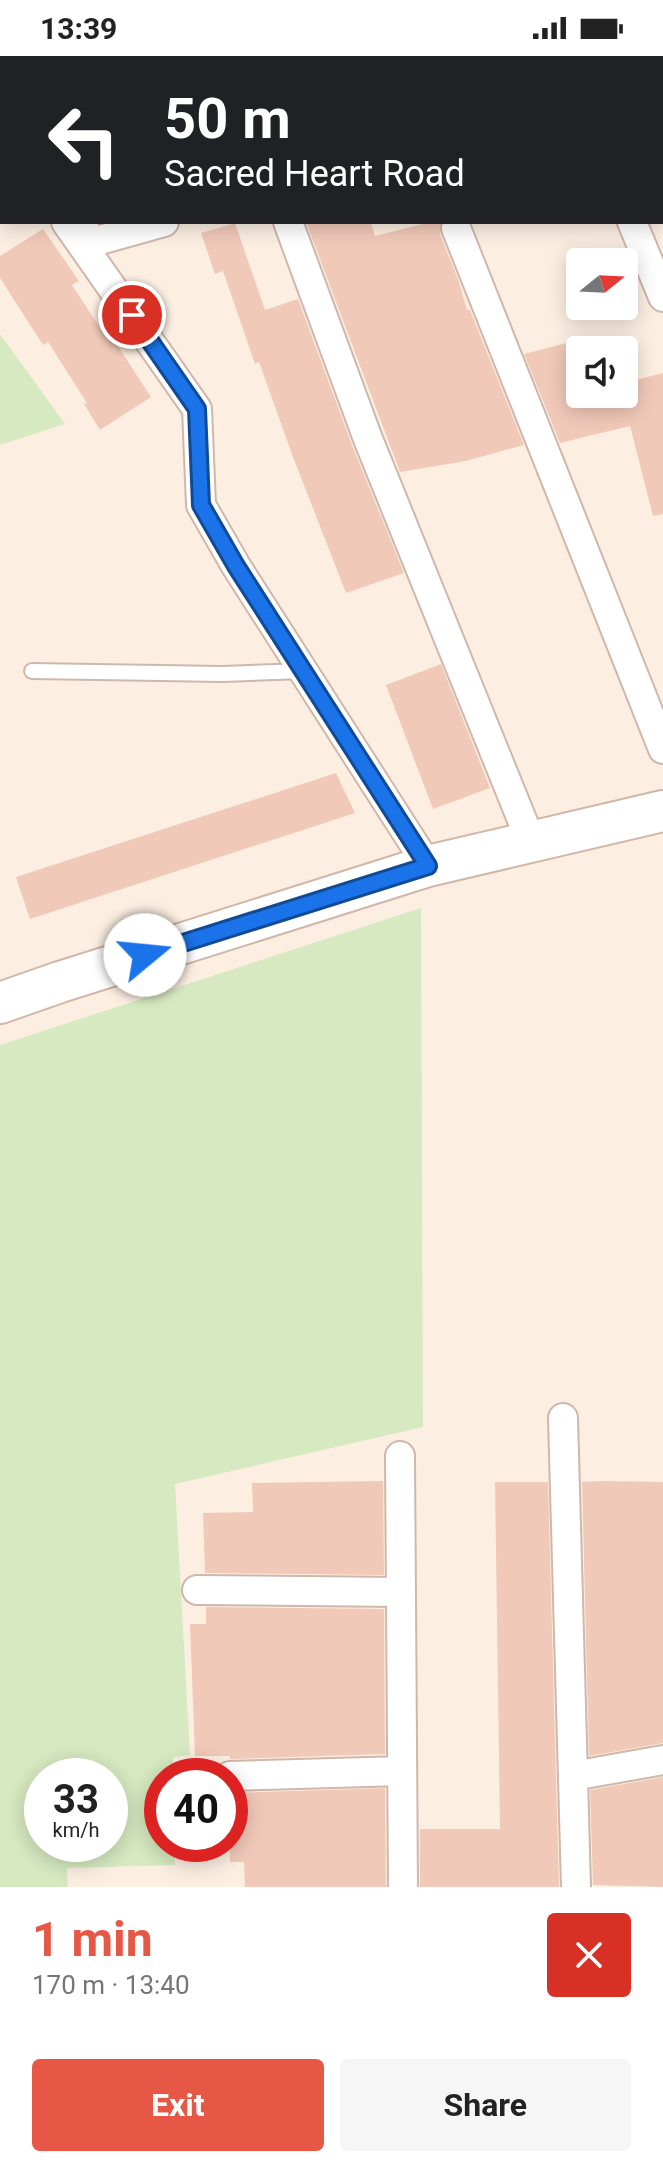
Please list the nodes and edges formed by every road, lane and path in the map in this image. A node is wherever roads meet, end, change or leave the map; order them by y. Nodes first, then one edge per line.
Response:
1 (143, 224) edge
2 (289, 224) edge
3 (633, 224) edge
4 (456, 228) dead end
5 (79, 230) edge
6 (663, 297) edge
7 (32, 671) dead end
8 (305, 671) junction
9 (663, 749) edge
10 (663, 811) edge
11 (531, 842) junction
12 (428, 866) junction
13 (0, 1003) edge
14 (563, 1418) dead end
15 (400, 1456) dead end
16 (197, 1590) dead end
17 (401, 1592) junction
18 (663, 1760) edge
19 (402, 1771) junction
20 (248, 1775) edge
21 (573, 1776) junction
22 (403, 1887) edge
23 (576, 1887) edge

1 - 5 street
2 - 11 street
3 - 6 street
4 - 9 street
5 - 8 street
7 - 8 lane
8 - 12 street
10 - 11 street
11 - 12 street
12 - 13 street
14 - 21 street
15 - 17 street
16 - 17 street
17 - 19 street
18 - 21 street
19 - 20 street
19 - 22 street
21 - 23 street

